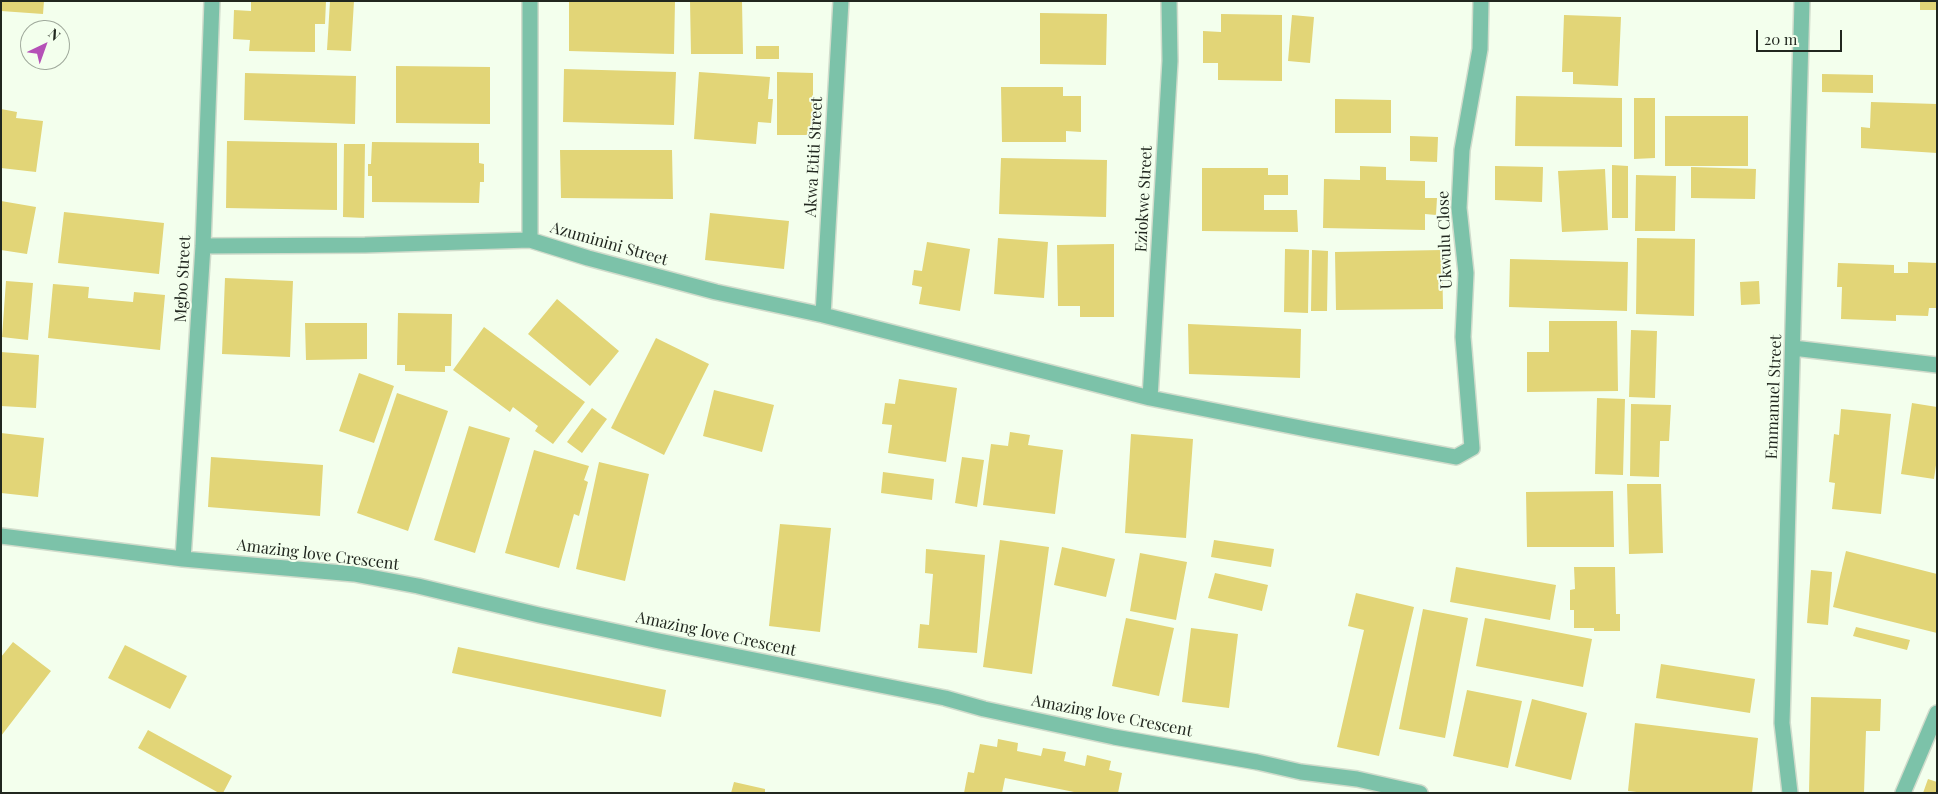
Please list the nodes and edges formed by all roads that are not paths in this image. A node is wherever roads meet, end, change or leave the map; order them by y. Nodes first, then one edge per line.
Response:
1 (212, 1) edge
2 (530, 1) edge
3 (841, 1) edge
4 (1169, 1) edge
5 (1481, 1) edge
6 (1802, 1) edge
7 (530, 240) junction
8 (203, 246) junction
9 (823, 315) junction
10 (1793, 348) junction
11 (1937, 365) edge
12 (1150, 398) junction
13 (1472, 448) joint
14 (1, 536) edge
15 (183, 559) junction
16 (1937, 714) edge
17 (1420, 793) edge
18 (1790, 793) edge
19 (1903, 793) edge

1 - 8 street, Mgbo Street
2 - 7 street, Azuminini Street
3 - 9 street, Akwa Etiti Street
4 - 12 street, Eziokwe Street
5 - 13 street, Ukwulu Close
6 - 10 street, Emmanuel Street
7 - 8 street
7 - 9 street, Azuminini Street
8 - 15 street, Mgbo Street
9 - 12 street, Azuminini Street
10 - 11 street
10 - 18 street, Emmanuel Street
12 - 13 street, Azuminini Street
14 - 15 street, Amazing love Crescent
15 - 17 street, Amazing love Crescent
16 - 19 street

